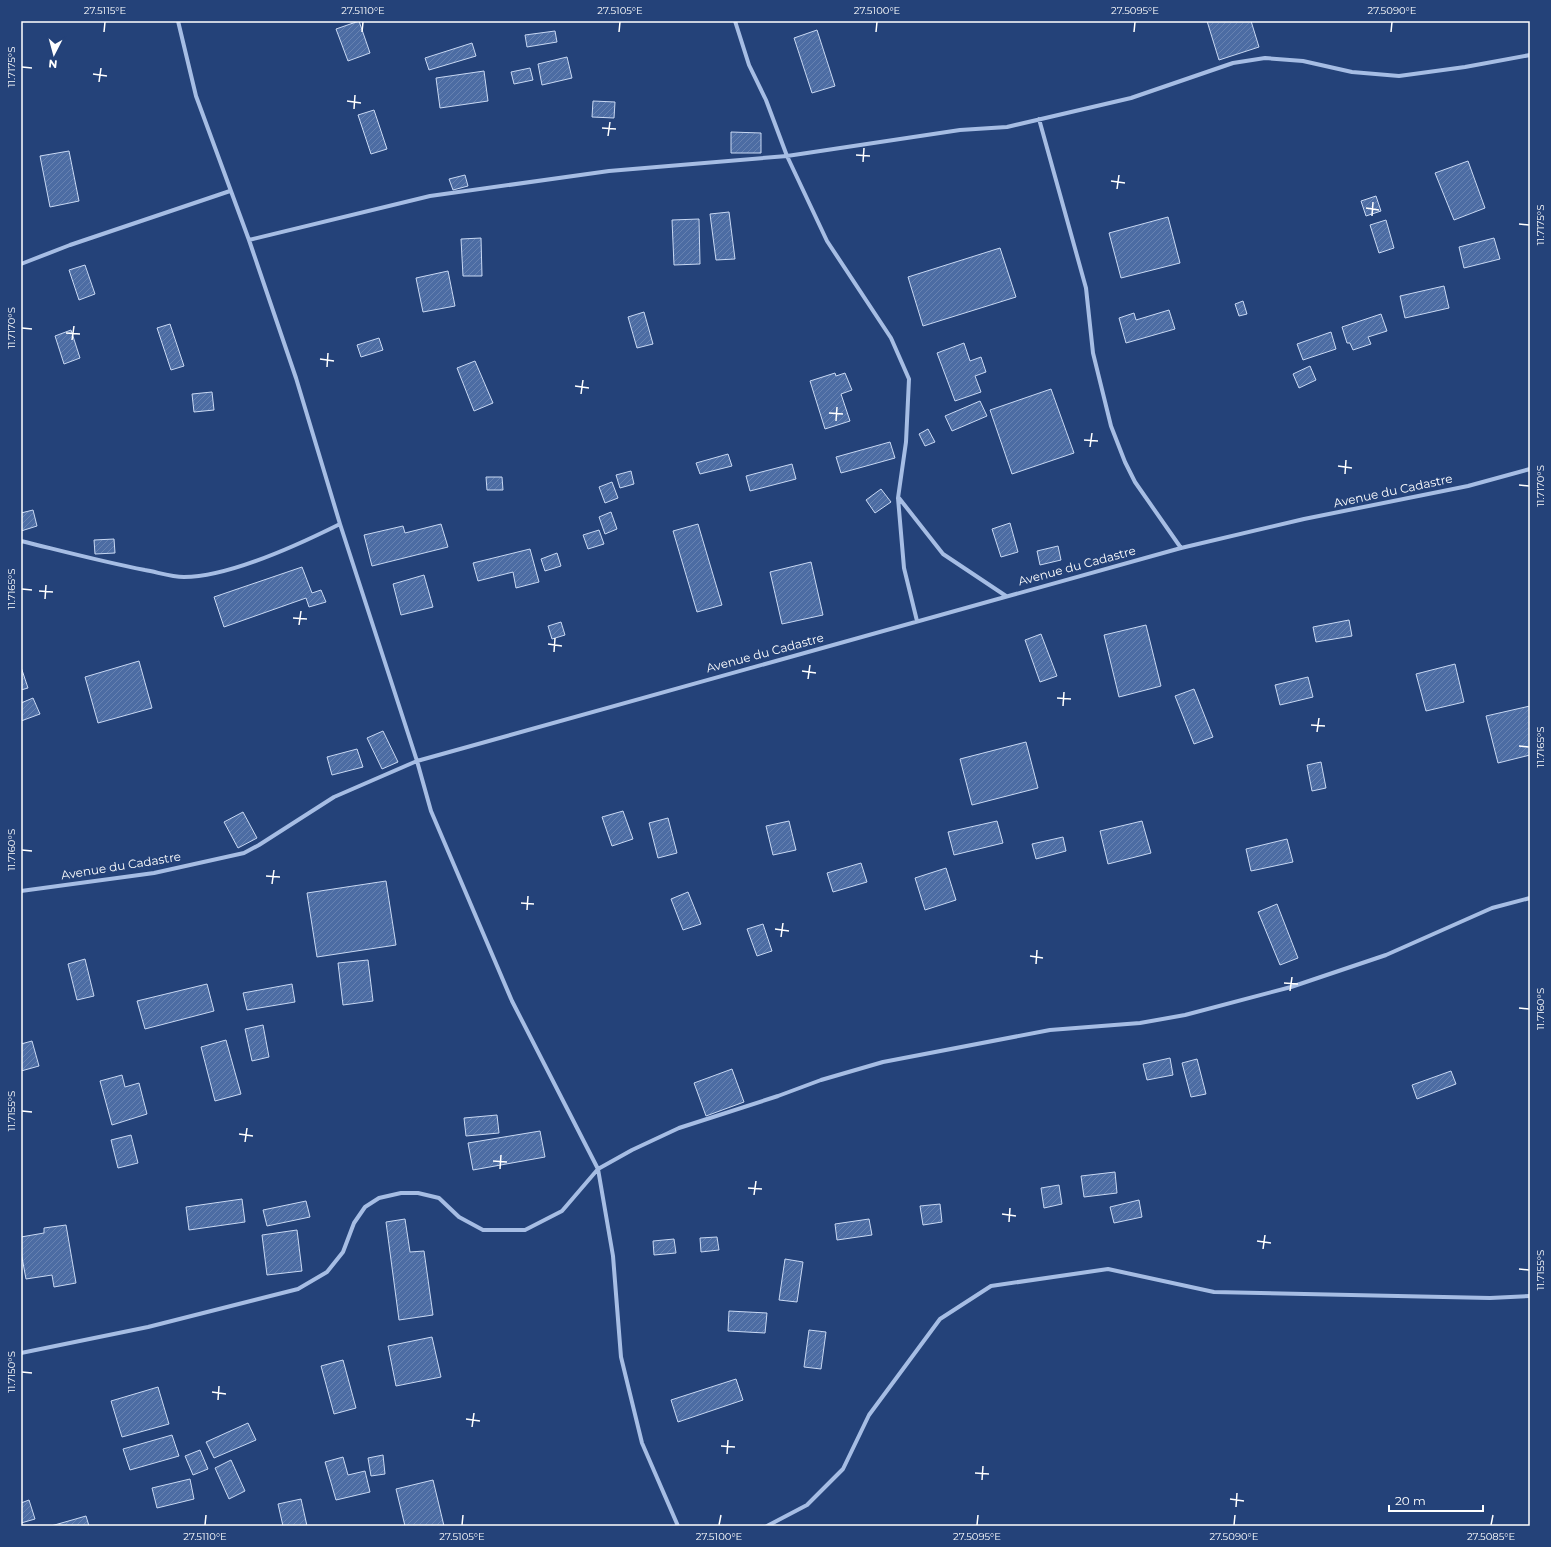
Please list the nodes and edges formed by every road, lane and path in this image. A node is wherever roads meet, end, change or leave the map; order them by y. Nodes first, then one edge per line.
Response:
1 (178, 21) edge
2 (735, 21) edge
3 (1530, 55) edge
4 (1039, 120) junction
5 (787, 156) junction
6 (230, 191) junction
7 (249, 240) junction
8 (21, 264) edge
9 (1530, 469) edge
10 (898, 498) junction
11 (340, 524) junction
12 (21, 541) edge
13 (1181, 548) junction
14 (1006, 596) junction
15 (917, 621) junction
16 (417, 761) junction
17 (21, 891) edge
18 (1530, 898) edge
19 (598, 1169) junction
20 (1530, 1296) edge
21 (21, 1353) edge
22 (678, 1526) edge
23 (767, 1526) edge

1 - 6 street
2 - 5 street
3 - 4 street
4 - 5 street
4 - 13 street
5 - 7 street
5 - 10 street
6 - 7 street
6 - 8 street
7 - 11 street
9 - 13 street, Avenue du Cadastre
10 - 14 street
10 - 15 street
11 - 12 street
11 - 16 street
13 - 14 street, Avenue du Cadastre
14 - 15 street, Avenue du Cadastre
15 - 16 street, Avenue du Cadastre
16 - 17 street, Avenue du Cadastre
16 - 19 street
18 - 19 street
19 - 21 street
19 - 22 street
20 - 23 street

